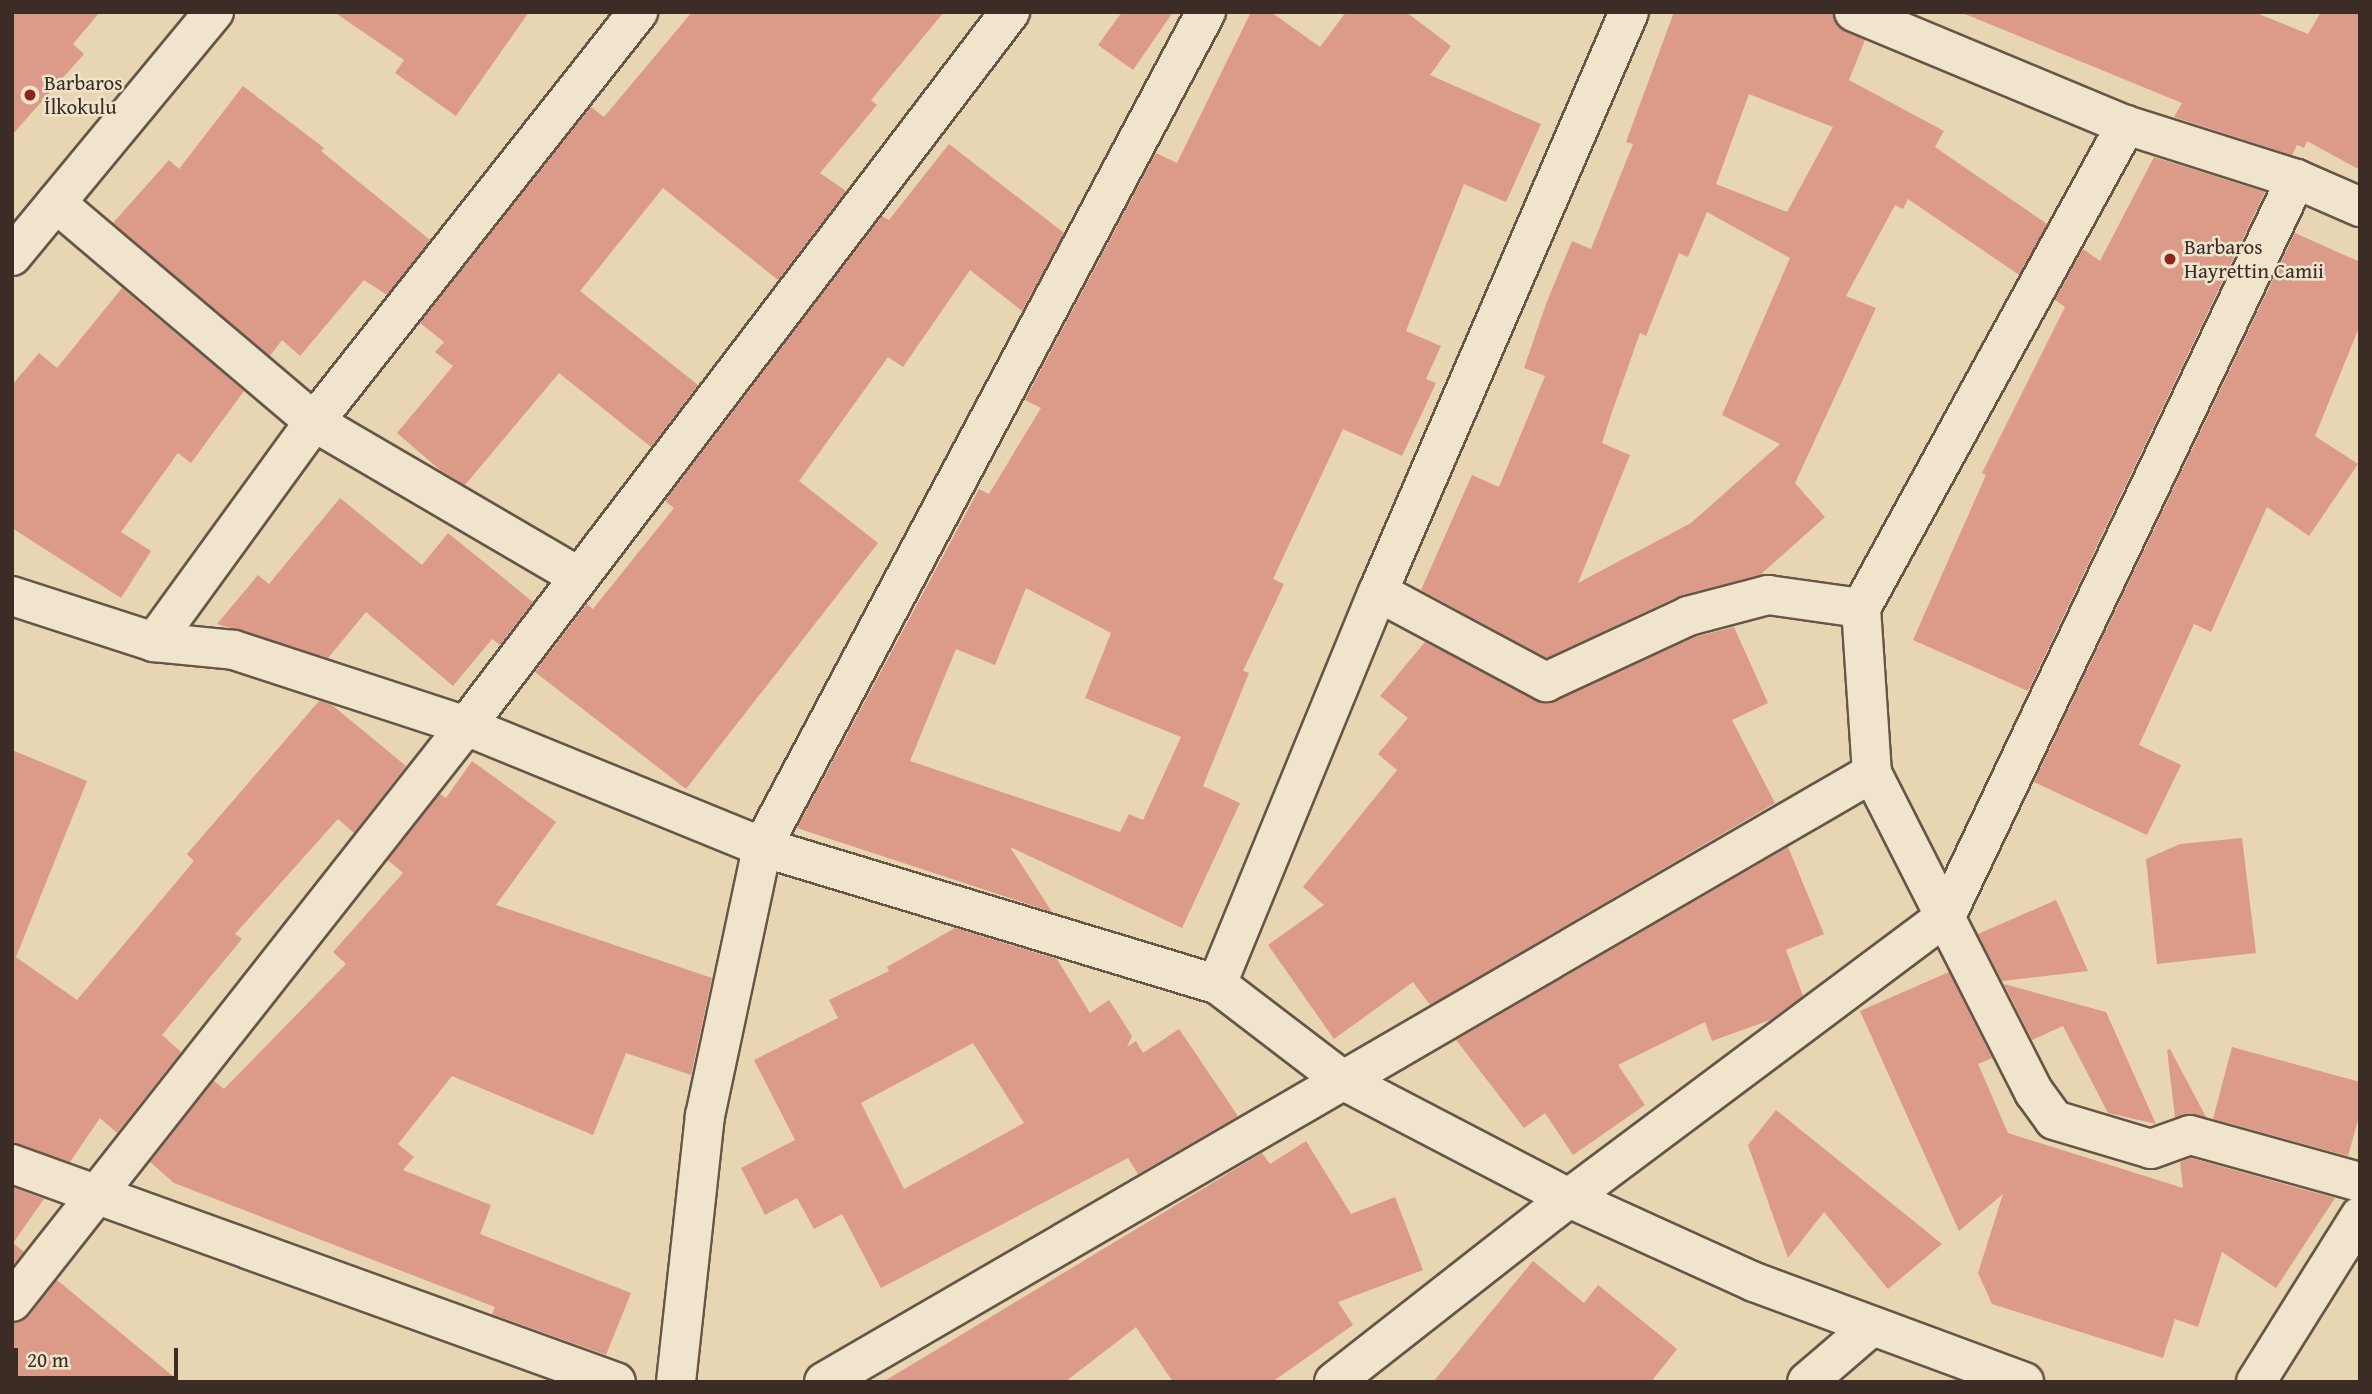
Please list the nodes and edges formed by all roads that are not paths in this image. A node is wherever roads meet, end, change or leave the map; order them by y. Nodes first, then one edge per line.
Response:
1 (214, 12) edge
2 (638, 12) edge
3 (1010, 12) edge
4 (1206, 12) edge
5 (1629, 12) edge
6 (1854, 12) edge
7 (2126, 125) junction
8 (2296, 179) junction
9 (56, 203) junction
10 (2360, 207) edge
11 (12, 256) edge
12 (314, 422) junction
13 (579, 576) junction
14 (1378, 592) junction
15 (12, 596) edge
16 (1861, 608) junction
17 (153, 642) junction
18 (466, 726) junction
19 (1872, 773) junction
20 (762, 847) junction
21 (1946, 916) junction
22 (1217, 985) junction
23 (1344, 1081) junction
24 (12, 1164) edge
25 (2360, 1182) edge
26 (94, 1194) junction
27 (1569, 1198) junction
28 (2360, 1216) edge
29 (12, 1301) edge
30 (1872, 1325) junction
31 (616, 1382) edge
32 (676, 1382) edge
33 (824, 1382) edge
34 (1334, 1382) edge
35 (1807, 1382) edge
36 (2024, 1382) edge
37 (2256, 1382) edge

1 - 9 street
2 - 12 street
3 - 13 street
4 - 20 street
5 - 14 street
6 - 7 street
7 - 8 street
7 - 16 street
8 - 10 street
8 - 21 street
9 - 11 street
9 - 12 street
12 - 13 street
12 - 17 street
13 - 18 street
14 - 16 street
14 - 22 street
15 - 17 street
16 - 19 street
17 - 18 street
18 - 20 street
18 - 26 street
19 - 21 street
19 - 23 street
20 - 22 street
20 - 32 street
21 - 25 street
21 - 27 street
22 - 23 street
23 - 27 street
23 - 33 street
24 - 26 street
26 - 29 street
26 - 31 street
27 - 30 street
27 - 34 street
28 - 37 street
30 - 35 street
30 - 36 street

